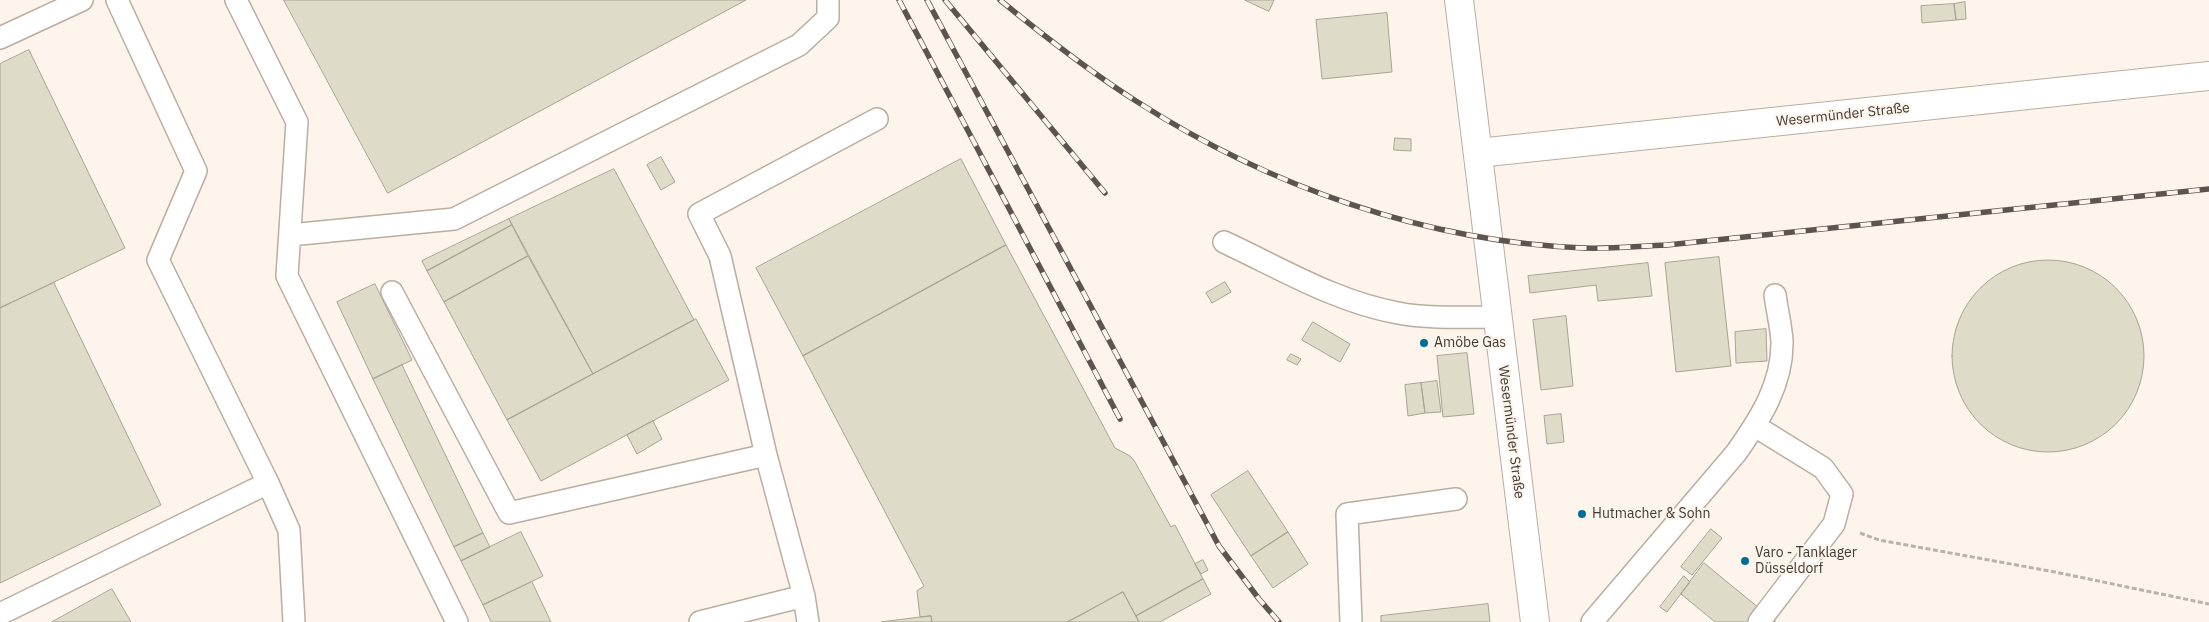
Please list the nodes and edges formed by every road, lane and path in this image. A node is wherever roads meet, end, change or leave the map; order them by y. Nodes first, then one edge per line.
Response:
1 (82, 0) edge
2 (117, 0) edge
3 (236, 0) edge
4 (828, 0) edge
5 (1459, 0) edge
6 (0, 38) edge
7 (2209, 76) edge
8 (877, 119) dead end
9 (1478, 153) junction
10 (290, 235) junction
11 (1224, 242) dead end
12 (392, 292) dead end
13 (1775, 295) dead end
14 (1497, 317) junction
15 (1755, 426) junction
16 (766, 455) junction
17 (268, 483) junction
18 (1456, 499) dead end
19 (1834, 524) junction
20 (804, 596) junction
21 (2209, 604) edge
22 (0, 614) edge
23 (294, 622) edge
24 (457, 622) edge
25 (700, 622) edge
26 (808, 622) edge
27 (1351, 622) edge
28 (1535, 622) edge
29 (1592, 622) edge
30 (1759, 622) edge

1 - 6 lane
2 - 17 lane
3 - 10 lane
4 - 10 lane
5 - 9 street, Wesermünder Straße
7 - 9 street, Wesermünder Straße
8 - 16 lane
9 - 14 street, Wesermünder Straße
10 - 24 lane
11 - 14 lane
12 - 16 lane
13 - 15 lane
14 - 28 street, Wesermünder Straße
15 - 19 lane
15 - 29 lane
16 - 20 lane
17 - 22 lane
17 - 23 lane
18 - 27 lane
19 - 21 path
19 - 30 lane
20 - 25 lane
20 - 26 lane

